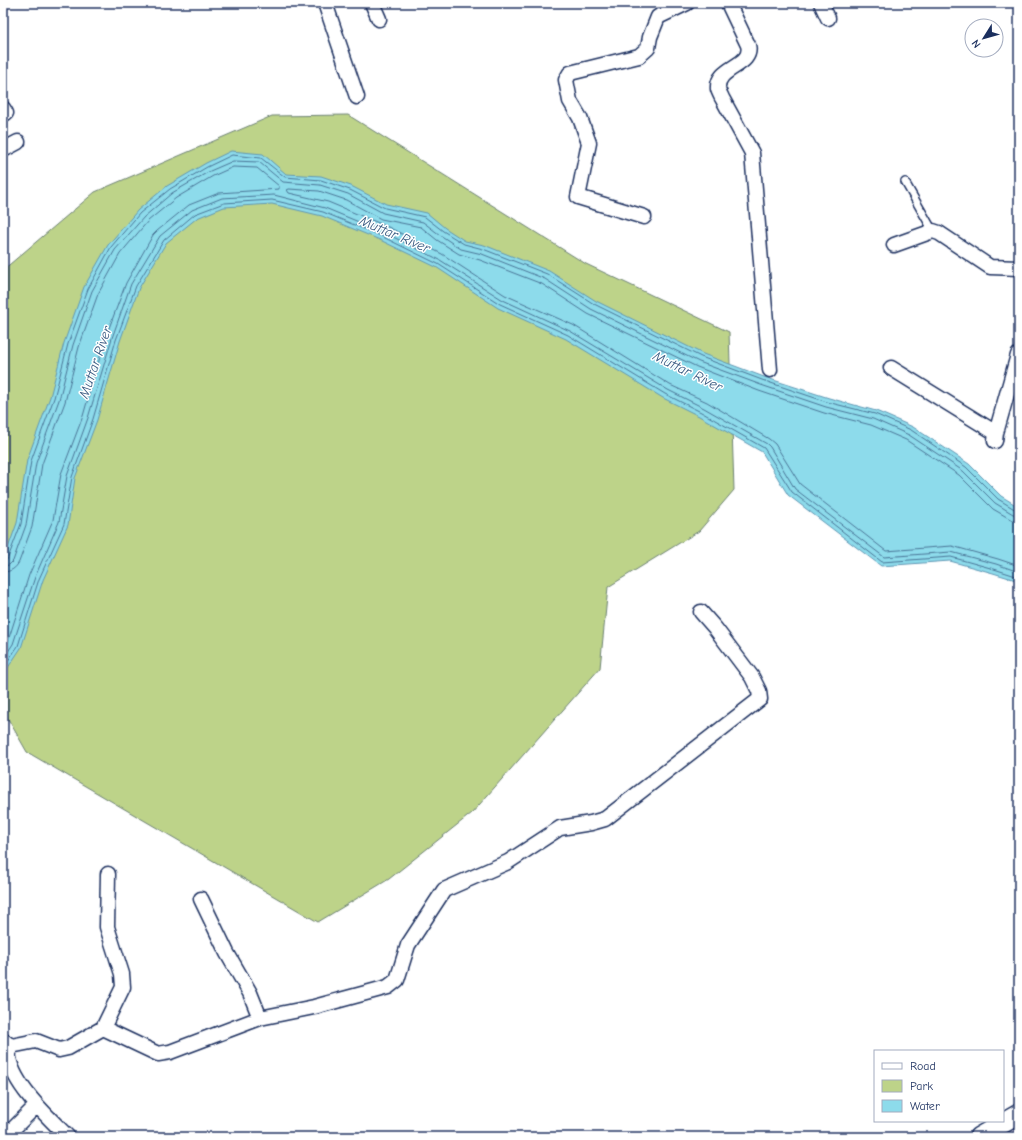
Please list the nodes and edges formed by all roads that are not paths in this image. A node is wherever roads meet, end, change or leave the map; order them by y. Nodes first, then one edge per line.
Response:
1 (325, 3) edge
2 (372, 3) edge
3 (687, 3) edge
4 (728, 3) edge
5 (821, 3) edge
6 (828, 18) dead end
7 (379, 19) dead end
8 (356, 97) dead end
9 (18, 142) dead end
10 (3, 150) edge
11 (905, 182) dead end
12 (644, 217) dead end
13 (933, 231) junction
14 (894, 245) dead end
15 (1019, 268) edge
16 (1019, 354) edge
17 (891, 368) dead end
18 (770, 370) dead end
19 (701, 612) dead end
20 (108, 874) dead end
21 (201, 899) dead end
22 (260, 1018) junction
23 (103, 1028) junction
24 (7, 1043) edge
25 (37, 1105) junction
26 (1019, 1114) edge
27 (5, 1137) edge
28 (68, 1137) edge
29 (979, 1137) edge

1 - 8 street
2 - 7 street
3 - 12 street
4 - 18 street
5 - 6 street
9 - 10 street
11 - 13 lane
13 - 14 street
13 - 15 street
16 - 17 street
19 - 22 street
20 - 23 street
21 - 22 street
22 - 23 street
23 - 24 street
24 - 25 street
25 - 27 street
25 - 28 street
26 - 29 main road

